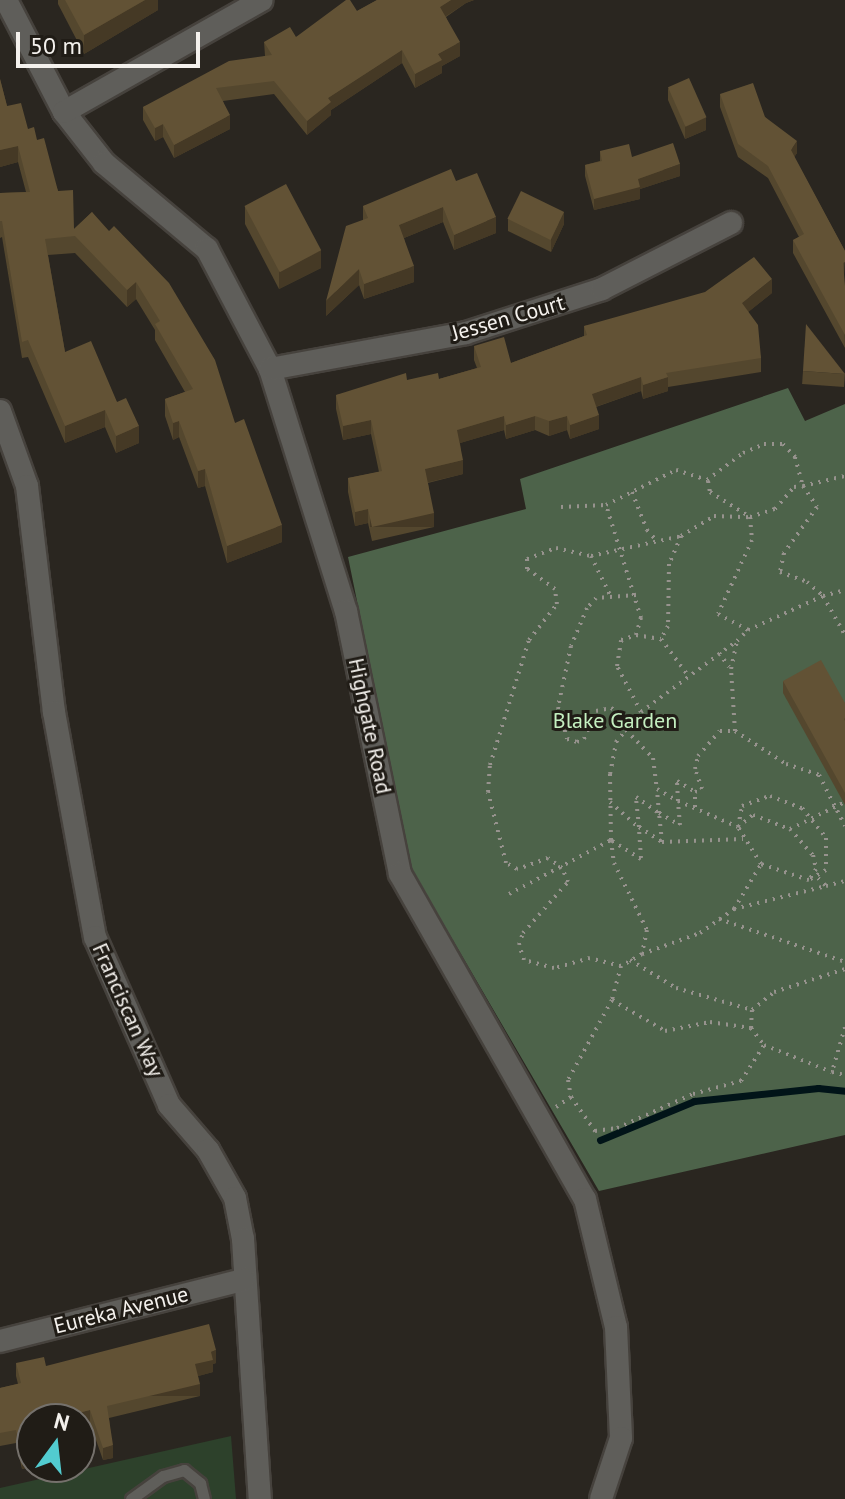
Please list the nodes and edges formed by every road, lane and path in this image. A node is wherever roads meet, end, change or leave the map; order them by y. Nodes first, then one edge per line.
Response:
1 (6, 0) edge
2 (262, 0) edge
3 (64, 112) junction
4 (731, 223) dead end
5 (270, 369) junction
6 (0, 411) edge
7 (845, 476) edge
8 (707, 480) junction
9 (803, 486) junction
10 (632, 492) junction
11 (606, 505) junction
12 (561, 507) dead end
13 (750, 517) junction
14 (681, 536) junction
15 (657, 541) junction
16 (622, 549) junction
17 (591, 556) junction
18 (845, 590) edge
19 (638, 595) junction
20 (823, 596) junction
21 (611, 597) junction
22 (748, 630) junction
23 (636, 635) junction
24 (845, 635) edge
25 (661, 639) junction
26 (737, 641) junction
27 (719, 653) junction
28 (731, 669) junction
29 (687, 674) junction
30 (641, 712) junction
31 (626, 730) junction
32 (735, 731) junction
33 (657, 789) junction
34 (695, 792) junction
35 (678, 801) junction
36 (610, 802) junction
37 (843, 803) edge
38 (695, 807) junction
39 (835, 807) junction
40 (659, 813) junction
41 (814, 817) junction
42 (845, 826) edge
43 (639, 827) junction
44 (738, 827) junction
45 (790, 829) junction
46 (743, 839) junction
47 (611, 840) junction
48 (662, 842) junction
49 (761, 864) junction
50 (562, 868) junction
51 (818, 878) junction
52 (809, 880) junction
53 (845, 881) edge
54 (826, 886) junction
55 (509, 894) dead end
56 (734, 909) junction
57 (719, 919) junction
58 (642, 954) junction
59 (630, 960) junction
60 (845, 962) edge
61 (621, 966) junction
62 (845, 969) edge
63 (612, 1000) junction
64 (752, 1010) junction
65 (845, 1027) edge
66 (751, 1028) junction
67 (764, 1045) junction
68 (832, 1072) junction
69 (845, 1075) edge
70 (243, 1280) junction
71 (0, 1341) edge
72 (131, 1499) edge
73 (204, 1499) edge
74 (260, 1499) edge
75 (601, 1499) edge

1 - 3 street, Highgate Road
2 - 3 street
3 - 5 street, Highgate Road
4 - 5 street, Jessen Court
5 - 75 street, Highgate Road
6 - 70 street, Franciscan Way
7 - 9 path
8 - 9 path
8 - 10 path
8 - 13 path
9 - 13 path
9 - 20 path
10 - 11 path
10 - 15 path
11 - 12 path
11 - 16 path
13 - 14 path
13 - 22 path
14 - 15 path
14 - 25 path
15 - 16 path
16 - 17 path
16 - 19 path
17 - 21 path
17 - 50 path
18 - 20 path
19 - 21 path
19 - 23 path
20 - 22 path
20 - 24 path
21 - 31 path
22 - 26 path
23 - 25 path
23 - 30 path
25 - 29 path
26 - 27 path
26 - 28 path
27 - 28 path
27 - 29 path
28 - 32 path
29 - 30 path
30 - 31 path
31 - 33 path
31 - 36 path
32 - 34 path
32 - 39 path
33 - 35 path
33 - 40 path
34 - 35 path
34 - 38 path
35 - 38 path
35 - 40 path
36 - 43 path
36 - 47 path
37 - 39 path
38 - 44 path
39 - 41 path
39 - 42 path
40 - 43 path
40 - 48 path
41 - 44 path
41 - 45 path
41 - 51 path
43 - 47 path
43 - 48 path
44 - 45 path
44 - 46 path
45 - 52 path
46 - 48 path
46 - 49 path
47 - 50 path
47 - 58 path
49 - 52 path
49 - 56 path
50 - 55 path
50 - 61 path
51 - 52 path
51 - 54 path
53 - 54 path
54 - 56 path
56 - 57 path
57 - 58 path
57 - 60 path
58 - 59 path
59 - 61 path
59 - 64 path
61 - 63 path
62 - 64 path
63 - 66 path
63 - 67 path
64 - 66 path
65 - 68 path
66 - 67 path
67 - 68 path
68 - 69 path
70 - 71 street, Eureka Avenue
70 - 74 street, Franciscan Way
72 - 73 lane

